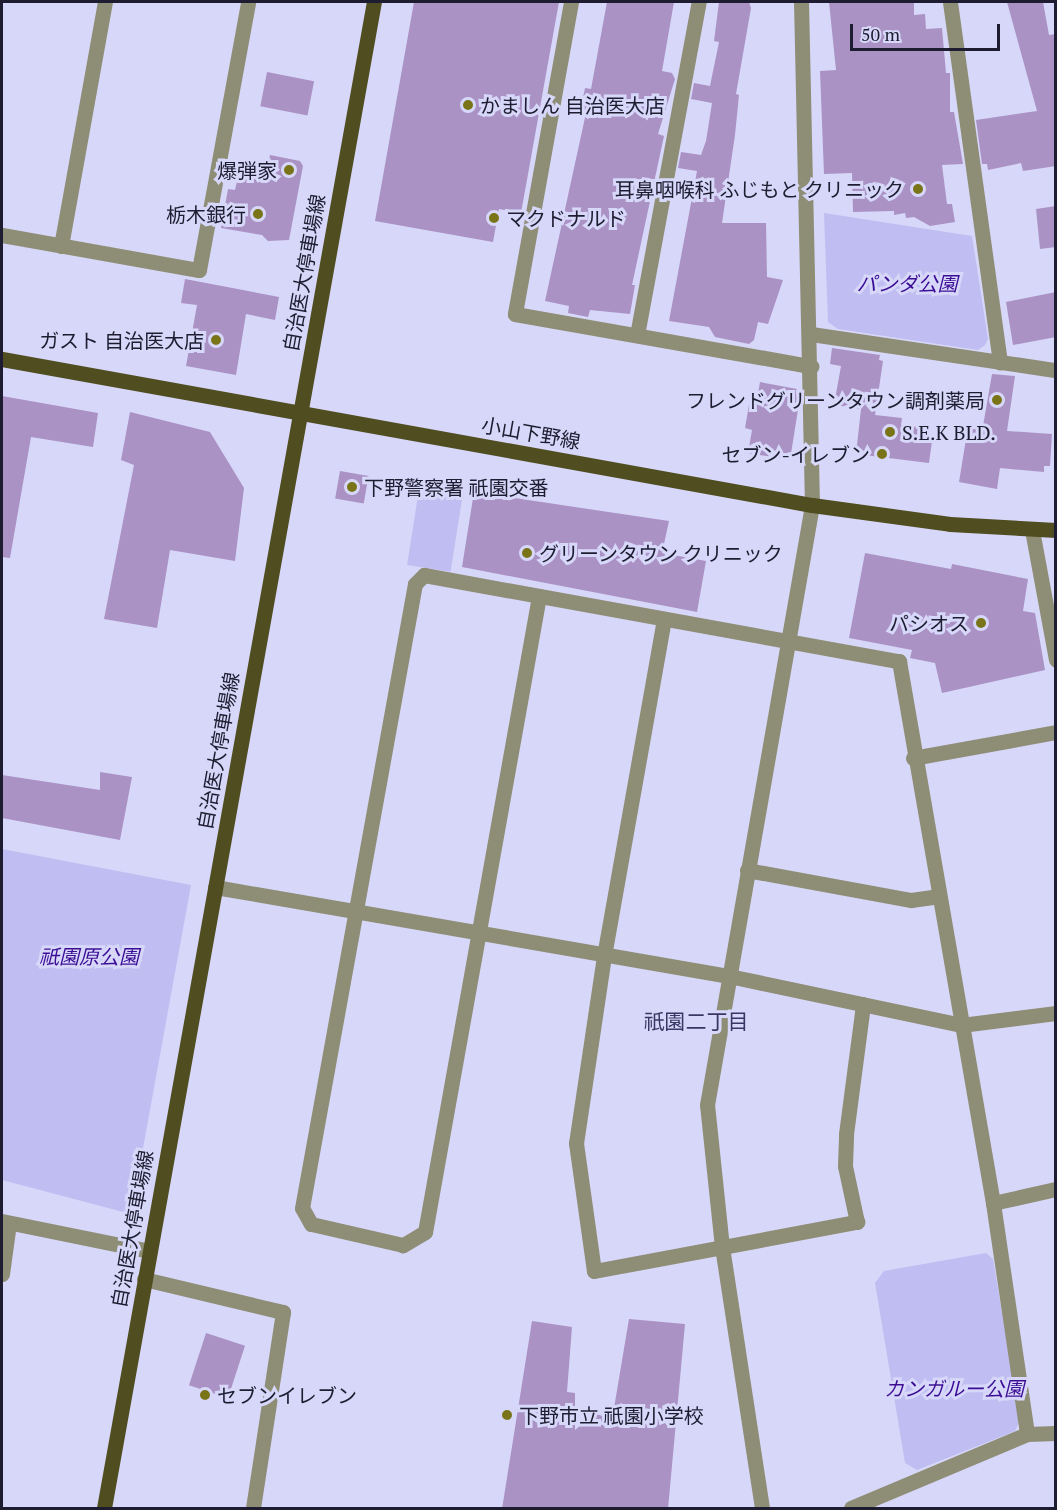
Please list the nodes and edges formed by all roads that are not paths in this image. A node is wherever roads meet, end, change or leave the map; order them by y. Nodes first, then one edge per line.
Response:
1 (105, 2) edge
2 (248, 2) edge
3 (374, 2) edge
4 (571, 2) edge
5 (699, 2) edge
6 (798, 2) edge
7 (950, 2) edge
8 (2, 235) edge
9 (61, 246) junction
10 (811, 334) junction
11 (637, 335) junction
12 (2, 359) edge
13 (1000, 363) junction
14 (811, 366) junction
15 (1056, 370) edge
16 (300, 413) junction
17 (812, 505) junction
18 (1032, 530) junction
19 (1056, 530) edge
20 (539, 596) junction
21 (664, 619) junction
22 (788, 642) junction
23 (1056, 660) edge
24 (1056, 732) edge
25 (913, 758) junction
26 (747, 870) junction
27 (215, 887) junction
28 (938, 896) junction
29 (354, 912) junction
30 (480, 934) junction
31 (604, 956) junction
32 (729, 976) junction
33 (863, 1004) junction
34 (1056, 1013) edge
35 (961, 1025) junction
36 (1056, 1189) edge
37 (993, 1203) junction
38 (5, 1222) edge
39 (722, 1247) junction
40 (149, 1251) junction
41 (2, 1274) edge
42 (144, 1279) junction
43 (1056, 1433) edge
44 (1027, 1434) junction
45 (104, 1509) edge
46 (253, 1509) edge
47 (762, 1509) edge
48 (851, 1509) edge

1 - 9 street
2 - 9 street
3 - 16 main road, 自治医大停車場線
4 - 11 street
5 - 11 street
6 - 10 street
7 - 13 street
8 - 9 street
10 - 13 street
10 - 14 street
11 - 14 street
12 - 16 main road, 小山下野線
13 - 15 street
14 - 17 street
16 - 17 main road, 小山下野線
16 - 27 main road, 自治医大停車場線
17 - 18 main road, 小山下野線
17 - 22 street
18 - 19 main road, 小山下野線
18 - 23 street
20 - 21 street
20 - 29 street
20 - 30 street
21 - 22 street
21 - 31 street
22 - 25 street
22 - 26 street
24 - 25 street
25 - 28 street
26 - 28 street
26 - 32 street
27 - 29 street
27 - 40 main road, 自治医大停車場線
28 - 35 street
29 - 30 street
29 - 30 street
30 - 31 street
31 - 32 street
31 - 39 street
32 - 33 street
32 - 39 street
33 - 35 street
33 - 39 street
34 - 35 street
35 - 37 street
36 - 37 street
37 - 44 street
38 - 40 street
38 - 41 street
39 - 47 street
40 - 42 main road, 自治医大停車場線
42 - 45 main road, 自治医大停車場線
42 - 46 street
43 - 44 street
44 - 48 street

